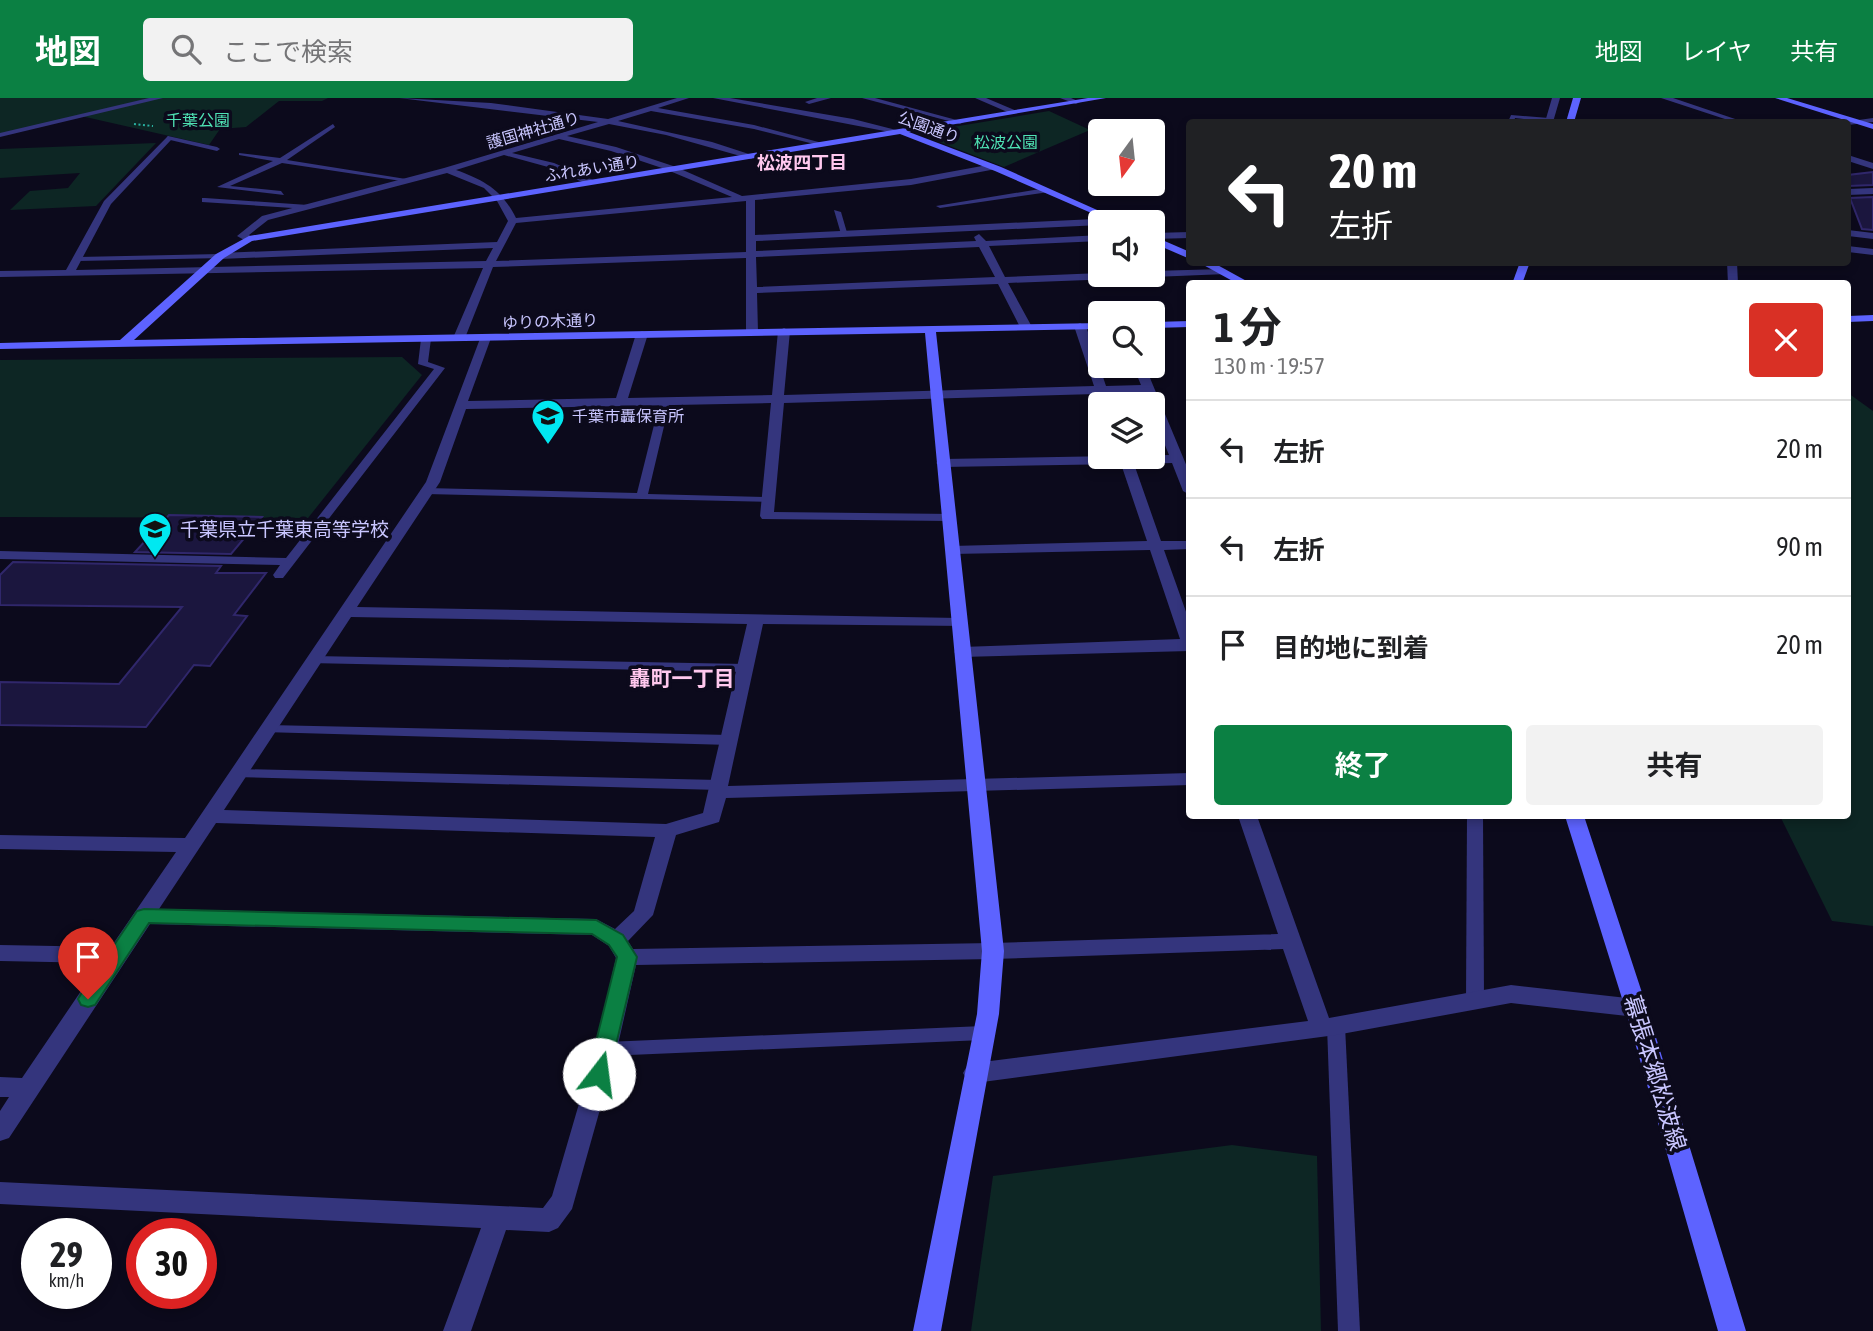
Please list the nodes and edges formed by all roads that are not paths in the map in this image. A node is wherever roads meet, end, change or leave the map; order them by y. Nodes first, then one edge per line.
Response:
1 (159, 98) edge
2 (403, 98) edge
3 (685, 98) edge
4 (717, 98) edge
5 (757, 98) edge
6 (827, 98) edge
7 (866, 98) edge
8 (979, 98) edge
9 (1065, 98) edge
10 (1102, 98) edge
11 (1556, 98) edge
12 (1577, 98) edge
13 (1665, 98) edge
14 (1779, 98) edge
15 (813, 100) edge
16 (1076, 102) junction
17 (746, 103) junction
18 (651, 109) junction
19 (790, 110) junction
20 (1015, 112) junction
21 (1512, 119) edge
22 (1535, 119) edge
23 (1550, 119) edge
24 (1571, 119) edge
25 (1731, 119) edge
26 (1841, 119) edge
27 (1873, 120) edge
28 (611, 122) junction
29 (960, 122) junction
30 (1853, 123) edge
31 (333, 126) dead end
32 (1873, 127) edge
33 (900, 132) junction
34 (0, 135) edge
35 (168, 138) joint
36 (560, 138) junction
37 (822, 144) junction
38 (217, 149) dead end
39 (241, 154) dead end
40 (504, 154) junction
41 (751, 156) junction
42 (1851, 159) edge
43 (282, 160) junction
44 (1873, 166) edge
45 (993, 167) junction
46 (671, 169) junction
47 (447, 170) junction
48 (405, 181) junction
49 (590, 182) junction
50 (1046, 190) junction
51 (1873, 191) edge
52 (1851, 192) edge
53 (281, 193) dead end
54 (502, 197) junction
55 (747, 197) junction
56 (205, 200) dead end
57 (940, 206) dead end
58 (308, 207) junction
59 (1092, 210) edge
60 (837, 212) dead end
61 (513, 221) junction
62 (1088, 222) edge
63 (974, 228) junction
64 (1851, 233) edge
65 (845, 234) junction
66 (1186, 235) edge
67 (1165, 236) edge
68 (1873, 236) edge
69 (751, 238) junction
70 (249, 239) junction
71 (1088, 239) edge
72 (1165, 243) edge
73 (983, 244) junction
74 (500, 245) junction
75 (1851, 249) edge
76 (1873, 252) edge
77 (1186, 254) edge
78 (751, 255) junction
79 (220, 256) junction
80 (78, 259) junction
81 (490, 263) junction
82 (1211, 266) edge
83 (202, 272) junction
84 (1222, 272) junction
85 (69, 273) junction
86 (0, 274) edge
87 (1165, 274) edge
88 (1088, 277) edge
89 (1002, 280) junction
90 (1239, 280) edge
91 (751, 290) junction
92 (1873, 318) edge
93 (1851, 319) edge
94 (1186, 324) edge
95 (1165, 325) edge
96 (1080, 326) junction
97 (1088, 326) edge
98 (1026, 327) junction
99 (930, 328) junction
100 (784, 331) junction
101 (752, 332) junction
102 (642, 334) junction
103 (459, 338) junction
104 (485, 338) junction
105 (426, 339) junction
106 (123, 344) junction
107 (0, 346) edge
108 (1144, 378) edge
109 (1149, 389) junction
110 (1101, 390) junction
111 (936, 394) junction
112 (777, 399) junction
113 (665, 401) junction
114 (621, 402) junction
115 (459, 405) junction
116 (1088, 459) edge
117 (1165, 459) edge
118 (1177, 459) junction
119 (943, 463) junction
120 (1129, 469) edge
121 (1186, 481) edge
122 (426, 491) junction
123 (642, 496) junction
124 (767, 500) junction
125 (948, 517) junction
126 (1186, 545) edge
127 (1155, 546) junction
128 (952, 550) junction
129 (0, 555) edge
130 (290, 562) junction
131 (279, 575) dead end
132 (346, 612) junction
133 (756, 621) junction
134 (959, 623) junction
135 (1186, 634) edge
136 (1186, 645) edge
137 (962, 652) junction
138 (314, 660) junction
139 (745, 668) junction
140 (268, 729) junction
141 (730, 740) junction
142 (238, 774) junction
143 (1186, 779) edge
144 (975, 784) junction
145 (718, 789) junction
146 (210, 816) junction
147 (1249, 819) edge
148 (1475, 819) edge
149 (1575, 819) edge
150 (667, 831) junction
151 (0, 842) edge
152 (190, 845) junction
153 (144, 916) junction
154 (1292, 941) junction
155 (622, 948) junction
156 (993, 951) junction
157 (0, 953) edge
158 (118, 955) junction
159 (1475, 998) junction
160 (1636, 1008) junction
161 (1328, 1026) junction
162 (983, 1033) junction
163 (606, 1049) junction
164 (975, 1073) junction
165 (0, 1087) edge
166 (29, 1088) junction
167 (0, 1131) edge
168 (0, 1194) edge
169 (498, 1217) junction
170 (457, 1331) edge
171 (927, 1331) edge
172 (1349, 1331) edge
173 (1732, 1331) edge

1 - 34 street
2 - 28 street
3 - 18 street, 護国神社通り
4 - 17 street, 公園通り
5 - 17 street
6 - 15 street
7 - 29 street
8 - 20 street
9 - 16 street
10 - 16 street, ふれあい通り
11 - 23 street
12 - 24 street
13 - 25 street
14 - 26 street
15 - 19 street
16 - 20 street, ふれあい通り
17 - 19 street, 公園通り
18 - 28 street, 護国神社通り
18 - 37 street
19 - 33 street, 公園通り
20 - 29 street, ふれあい通り
21 - 22 lane
27 - 30 street
28 - 36 street, 護国神社通り
28 - 41 street
29 - 33 street, ふれあい通り
30 - 32 street
31 - 43 lane
33 - 37 street, ふれあい通り
33 - 45 street, 公園通り
35 - 38 lane
35 - 80 street
36 - 40 street, 護国神社通り
36 - 46 street
37 - 41 street, ふれあい通り
39 - 43 lane
40 - 47 street, 護国神社通り
40 - 49 street
41 - 46 street, ふれあい通り
42 - 44 street
43 - 48 lane
43 - 53 lane
45 - 50 street, 公園通り
45 - 55 street
46 - 49 street, ふれあい通り
46 - 55 street
47 - 48 street, 護国神社通り
47 - 54 street
48 - 58 street, 護国神社通り
49 - 54 street, ふれあい通り
50 - 57 lane
50 - 59 street, 公園通り
51 - 52 street
54 - 61 street
54 - 70 street, ふれあい通り
55 - 61 street
55 - 69 street
56 - 58 lane
58 - 70 street, 護国神社通り
60 - 65 lane
61 - 74 street
62 - 63 street
63 - 65 street
63 - 73 street
64 - 68 street
65 - 69 street
66 - 67 street
69 - 78 street
70 - 79 street, ふれあい通り
71 - 73 street
72 - 77 street
73 - 78 street
73 - 89 street
74 - 79 street
74 - 81 street
75 - 76 street
78 - 81 street
78 - 91 street
79 - 80 lane
79 - 83 street, ふれあい通り
80 - 85 street
81 - 83 street
81 - 103 street
82 - 84 street
83 - 85 street
83 - 106 street, ふれあい通り
84 - 87 street
84 - 90 street
85 - 86 street
88 - 89 street
89 - 91 street
89 - 98 street
91 - 101 street
92 - 93 street
94 - 95 street
96 - 97 street, ゆりの木通り
96 - 98 street, ゆりの木通り
96 - 110 street
98 - 99 street, ゆりの木通り
99 - 100 street, ゆりの木通り
99 - 111 street
100 - 101 street, ゆりの木通り
100 - 112 street
101 - 102 street, ゆりの木通り
102 - 104 street, ゆりの木通り
102 - 114 street
103 - 104 street, ゆりの木通り
103 - 105 street, ゆりの木通り
104 - 115 street
105 - 106 street, ゆりの木通り
105 - 130 lane
106 - 107 street, ゆりの木通り
108 - 109 street
109 - 110 street
109 - 118 street
110 - 111 street
111 - 112 street
111 - 119 street
112 - 113 street
112 - 124 street
113 - 114 street
113 - 123 lane
114 - 115 street
115 - 122 street
116 - 119 street
117 - 118 street
118 - 121 street
119 - 125 street
120 - 127 street
122 - 123 lane
122 - 132 street
123 - 124 lane
124 - 125 street
125 - 128 street
126 - 127 street
127 - 128 street
127 - 135 street
128 - 134 street
129 - 130 lane
130 - 131 lane
132 - 133 street
132 - 138 street
133 - 134 street
133 - 139 street
134 - 137 street
136 - 137 street
137 - 144 street
138 - 139 lane
138 - 140 street
139 - 141 street
140 - 141 lane
140 - 142 street
141 - 145 street
142 - 145 lane
142 - 146 street
143 - 144 street
144 - 145 street
144 - 156 street
145 - 150 street
146 - 150 street
146 - 152 street
147 - 154 street
148 - 159 lane
149 - 160 street, 幕張本郷松波線
150 - 155 street
151 - 152 street
152 - 153 street
153 - 155 street
153 - 158 street
154 - 156 street
154 - 161 street
155 - 156 street
155 - 163 street
156 - 162 street
157 - 158 street
158 - 166 street
159 - 160 street
159 - 161 street
160 - 173 street, 幕張本郷松波線
161 - 164 street
161 - 172 lane
162 - 163 lane
162 - 164 street
163 - 169 street
164 - 171 street
165 - 166 street
166 - 167 street
168 - 169 street
169 - 170 street

